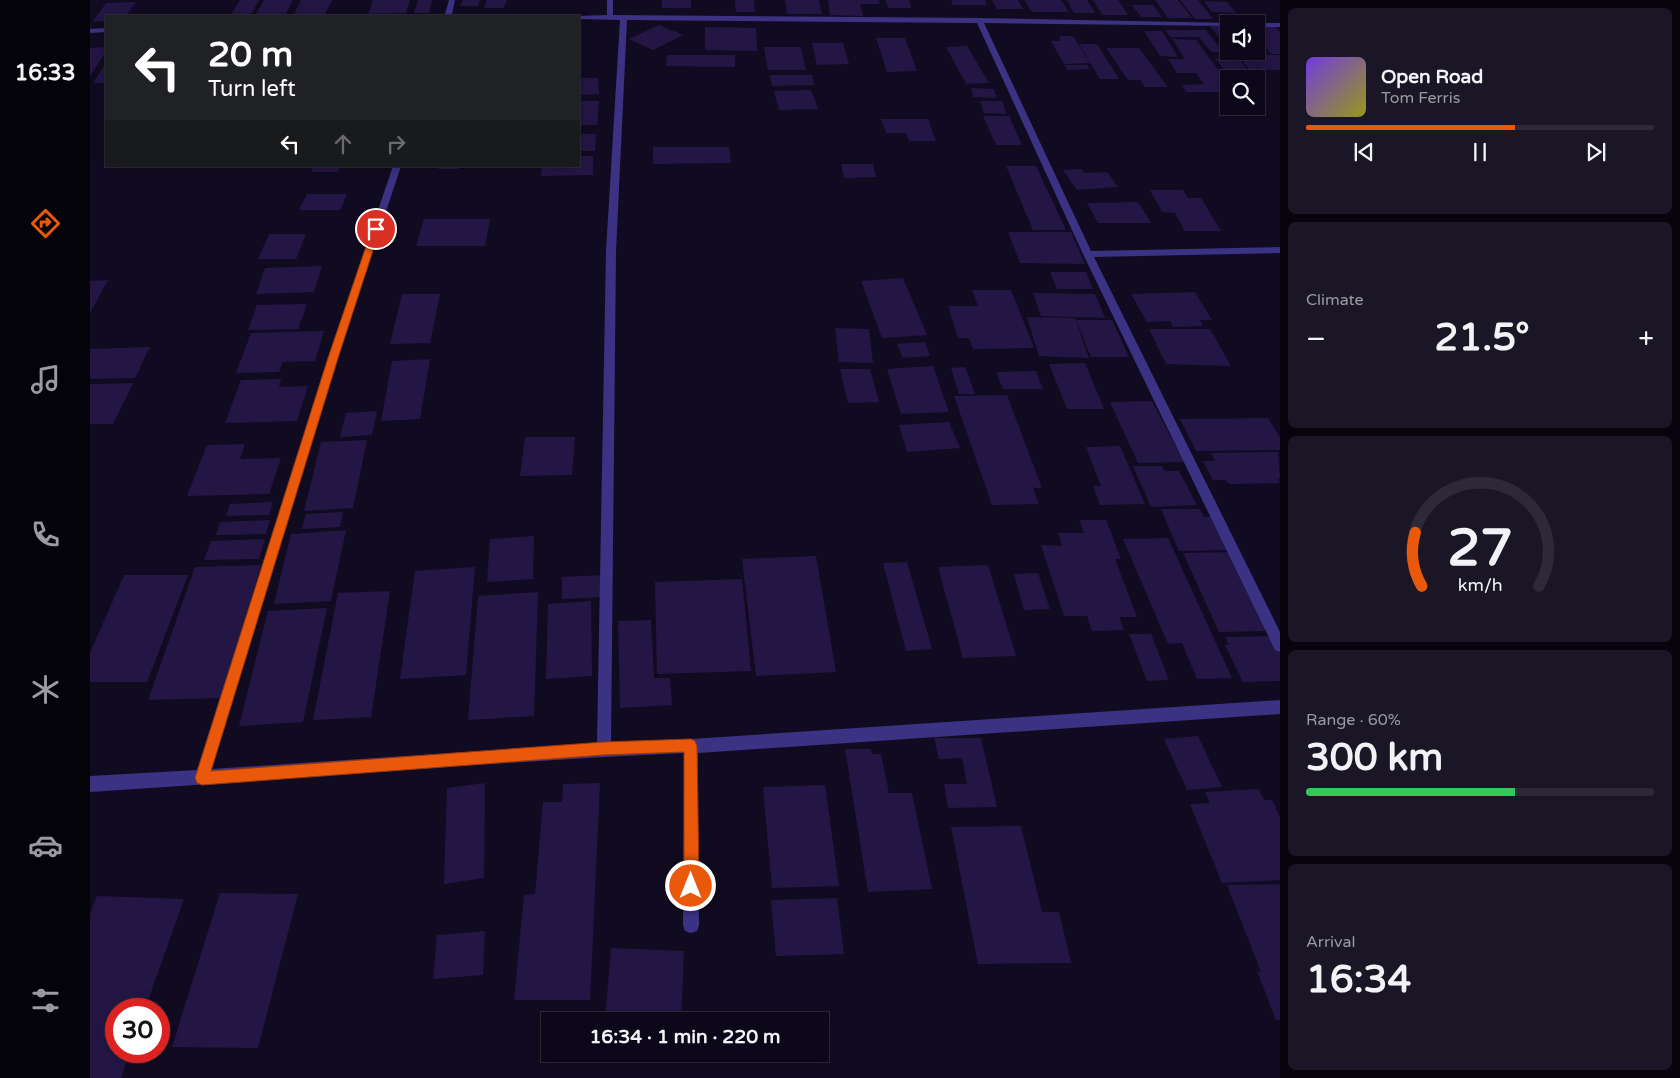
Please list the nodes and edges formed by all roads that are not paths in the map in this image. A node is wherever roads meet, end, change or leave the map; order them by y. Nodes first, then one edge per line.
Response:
1 (452, 0) edge
2 (610, 0) edge
3 (448, 15) edge
4 (580, 16) edge
5 (610, 17) junction
6 (624, 17) junction
7 (979, 20) junction
8 (1220, 24) edge
9 (1265, 25) edge
10 (1280, 25) edge
11 (90, 30) edge
12 (105, 30) edge
13 (397, 167) edge
14 (1280, 250) edge
15 (1088, 254) junction
16 (1280, 646) edge
17 (1280, 707) edge
18 (691, 746) junction
19 (604, 749) junction
20 (202, 778) junction
21 (90, 784) edge
22 (692, 926) dead end

1 - 3 street
2 - 5 street
4 - 5 street
5 - 6 street
6 - 7 street
6 - 19 street
7 - 8 street
7 - 15 street
9 - 10 street
11 - 12 street
13 - 20 street
14 - 15 street
15 - 16 street
17 - 18 street
18 - 19 street
18 - 22 street
19 - 20 street
20 - 21 street

